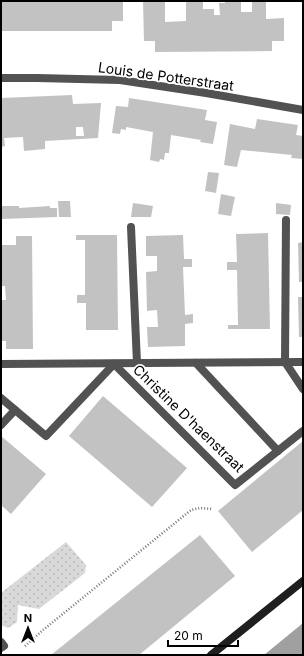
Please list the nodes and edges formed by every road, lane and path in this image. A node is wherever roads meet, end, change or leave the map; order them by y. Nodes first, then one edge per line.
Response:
1 (1, 78) edge
2 (303, 110) edge
3 (286, 220) dead end
4 (130, 227) dead end
5 (286, 362) junction
6 (303, 362) edge
7 (137, 363) junction
8 (196, 363) junction
9 (1, 364) edge
10 (114, 364) junction
11 (303, 389) edge
12 (1, 398) edge
13 (15, 410) junction
14 (1, 425) edge
15 (303, 431) edge
16 (278, 451) junction
17 (212, 509) dead end
18 (303, 581) edge
19 (1, 642) edge
20 (25, 646) dead end
21 (1, 648) edge
22 (211, 655) edge

1 - 2 street, Louis de Potterstraat
3 - 5 street
4 - 7 street, Christine D'haenstraat
5 - 6 street, Christine D'haenstraat
5 - 8 street, Christine D'haenstraat
5 - 11 street
7 - 8 street, Christine D'haenstraat
7 - 10 street, Christine D'haenstraat
8 - 16 street
9 - 10 street, Christine D'haenstraat
10 - 13 street, Christine D'haenstraat
10 - 16 street, Christine D'haenstraat
12 - 13 street, Christine D'haenstraat
13 - 14 street
15 - 16 street, Christine D'haenstraat
17 - 20 path
18 - 22 main road
19 - 21 street

